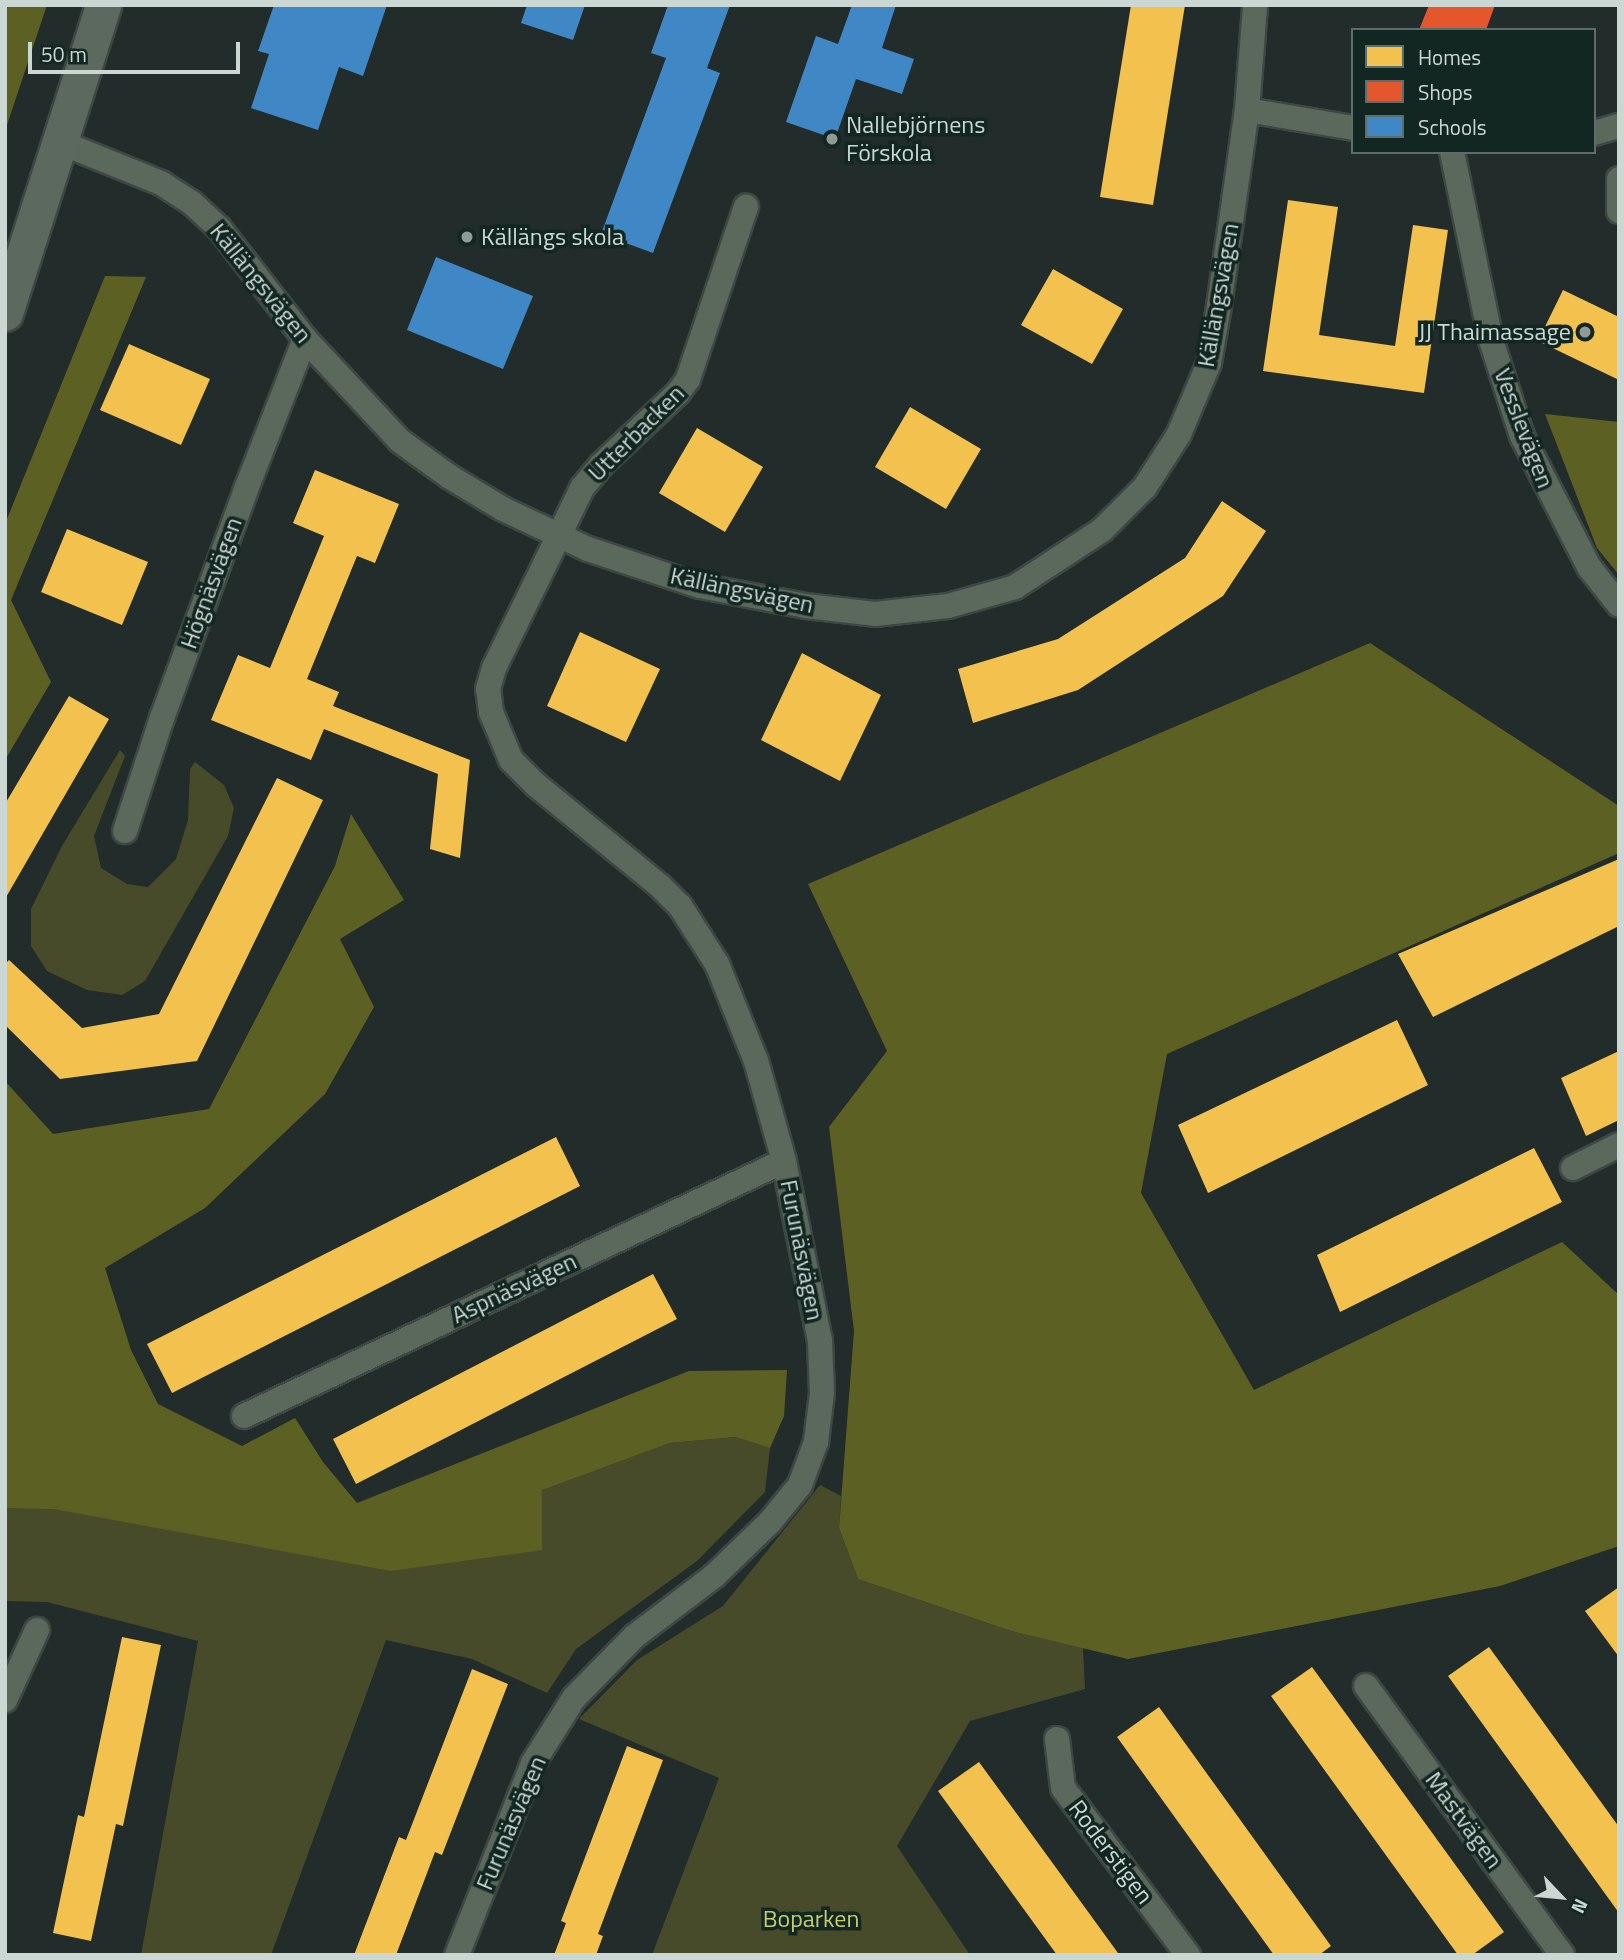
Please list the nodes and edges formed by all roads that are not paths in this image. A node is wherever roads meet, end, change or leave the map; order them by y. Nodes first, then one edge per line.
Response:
1 (103, 5) edge
2 (1255, 5) edge
3 (1247, 110) junction
4 (1619, 126) edge
5 (1351, 128) edge
6 (1596, 132) edge
7 (62, 143) junction
8 (1452, 154) edge
9 (1619, 179) edge
10 (746, 207) dead end
11 (1619, 211) edge
12 (5, 313) edge
13 (305, 339) junction
14 (558, 536) junction
15 (1619, 605) edge
16 (125, 831) dead end
17 (1619, 1145) edge
18 (784, 1160) junction
19 (1573, 1168) dead end
20 (244, 1416) dead end
21 (37, 1630) dead end
22 (1366, 1686) dead end
23 (5, 1699) edge
24 (1056, 1739) dead end
25 (457, 1955) edge
26 (1188, 1955) edge
27 (1562, 1955) edge

1 - 7 main road
2 - 3 street, Källängsvägen
3 - 5 street
3 - 14 street, Källängsvägen
4 - 6 street
7 - 12 main road
7 - 13 street, Källängsvägen
8 - 15 street, Vesslevägen
9 - 11 street
10 - 14 street, Utterbacken
13 - 14 street, Källängsvägen
13 - 16 street, Högnäsvägen
14 - 18 street, Furunäsvägen
17 - 19 street
18 - 20 street, Aspnäsvägen
18 - 25 street, Furunäsvägen
21 - 23 street
22 - 27 street, Mastvägen
24 - 26 street, Roderstigen

